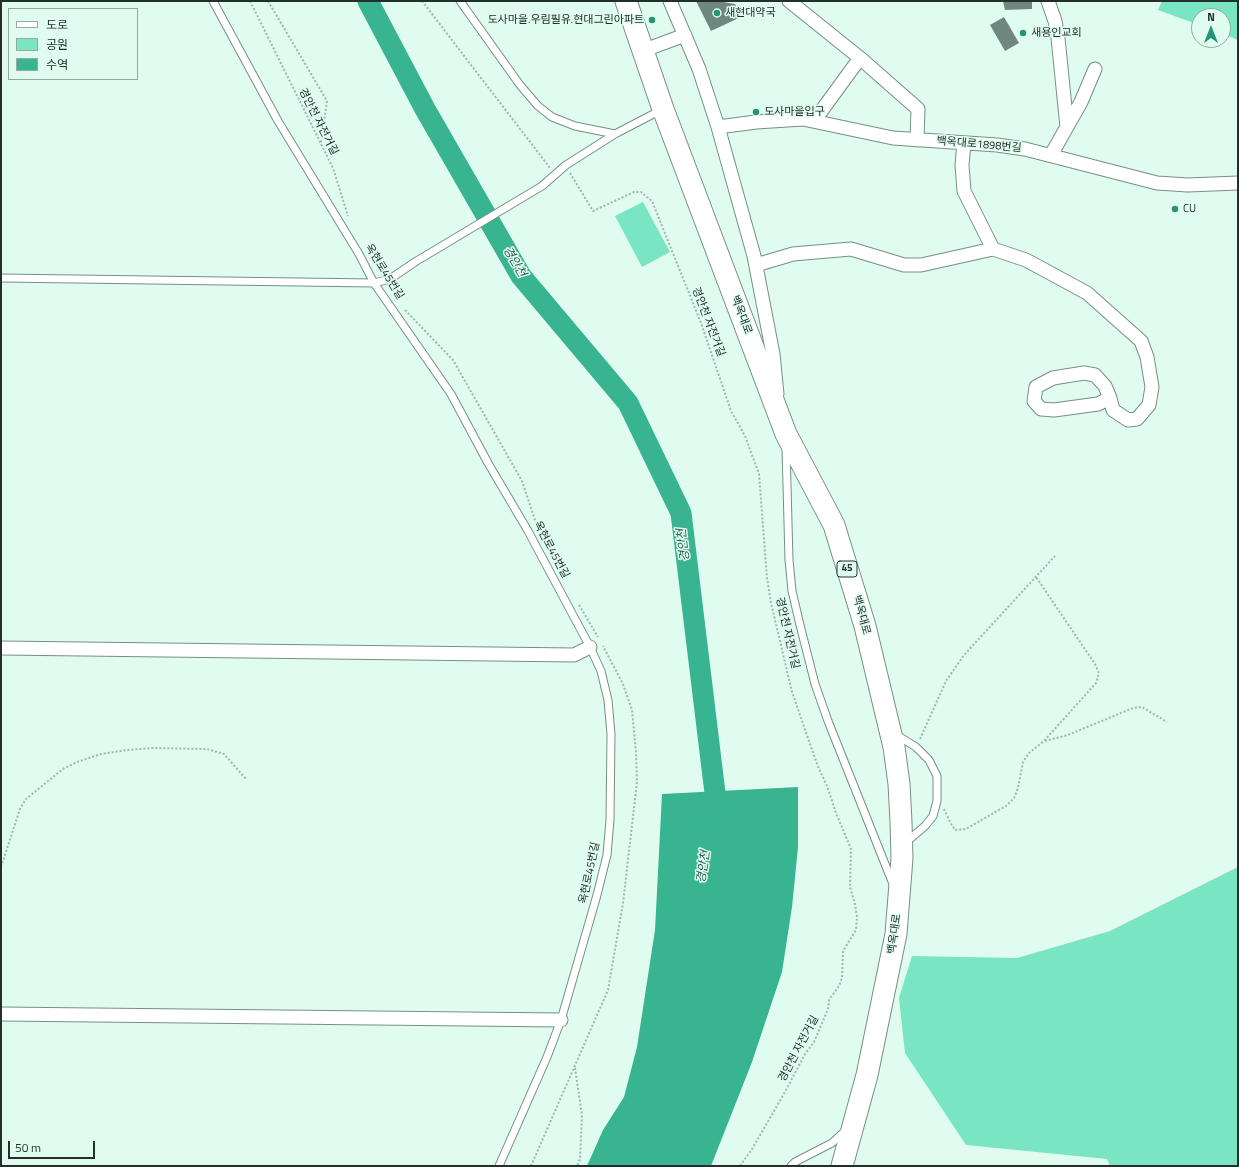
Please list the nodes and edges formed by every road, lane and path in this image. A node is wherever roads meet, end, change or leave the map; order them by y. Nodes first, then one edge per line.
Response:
1 (213, 1) edge
2 (250, 1) edge
3 (268, 1) edge
4 (422, 1) edge
5 (460, 1) edge
6 (626, 1) edge
7 (670, 1) edge
8 (789, 1) edge
9 (1048, 1) edge
10 (685, 35) junction
11 (642, 51) junction
12 (860, 58) junction
13 (1095, 69) dead end
14 (663, 109) junction
15 (814, 121) junction
16 (718, 127) junction
17 (1067, 127) junction
18 (615, 134) junction
19 (917, 140) junction
20 (964, 143) junction
21 (321, 144) junction
22 (1051, 155) junction
23 (566, 165) junction
24 (555, 174) junction
25 (1238, 183) edge
26 (348, 218) dead end
27 (993, 249) junction
28 (756, 265) junction
29 (1, 278) edge
30 (374, 283) junction
31 (1110, 398) junction
32 (783, 427) junction
33 (1055, 556) dead end
34 (1036, 577) junction
35 (590, 647) junction
36 (1, 648) edge
37 (1167, 722) dead end
38 (890, 731) junction
39 (1044, 741) junction
40 (916, 747) junction
41 (246, 779) dead end
42 (938, 801) junction
43 (902, 846) junction
44 (1, 867) edge
45 (899, 899) junction
46 (1, 1014) edge
47 (561, 1020) junction
48 (854, 1124) junction
49 (499, 1166) edge
50 (531, 1166) edge
51 (577, 1166) edge
52 (740, 1166) edge
53 (791, 1166) edge
54 (842, 1166) edge

1 - 30 lane, 옥현로45번길
2 - 21 path, 경안천 자전거길
3 - 21 path
4 - 24 path
5 - 18 lane
6 - 11 main road, 백옥대로 / 45
7 - 10 street
8 - 12 street
9 - 17 street
10 - 11 street
10 - 16 street
11 - 14 main road, 백옥대로 / 45
12 - 15 street
12 - 19 street
13 - 17 street
14 - 18 lane
14 - 32 main road, 백옥대로 / 45
15 - 16 street, 백옥대로1898번길
15 - 19 street, 백옥대로1898번길
16 - 28 street
17 - 22 street
18 - 23 lane
19 - 20 street, 백옥대로1898번길
20 - 22 street, 백옥대로1898번길
20 - 27 street
21 - 26 path, 경안천 자전거길
22 - 25 street, 백옥대로1898번길
23 - 24 lane
23 - 52 path, 경안천 자전거길
24 - 30 lane
27 - 28 street
27 - 31 street
28 - 32 street
29 - 30 lane
30 - 35 lane, 옥현로45번길
31 - 31 street
32 - 38 main road, 백옥대로 / 45
32 - 45 lane
33 - 34 path
34 - 39 path
34 - 40 path
35 - 36 street
35 - 47 lane, 옥현로45번길
37 - 39 path
38 - 40 lane
38 - 43 main road, 백옥대로 / 45
39 - 42 path
40 - 42 lane
41 - 44 path
42 - 43 lane
43 - 45 main road, 백옥대로 / 45
45 - 48 main road, 백옥대로 / 45
46 - 47 street
47 - 49 lane, 옥현로45번길
48 - 53 lane
48 - 54 main road, 백옥대로 / 45
50 - 51 path

